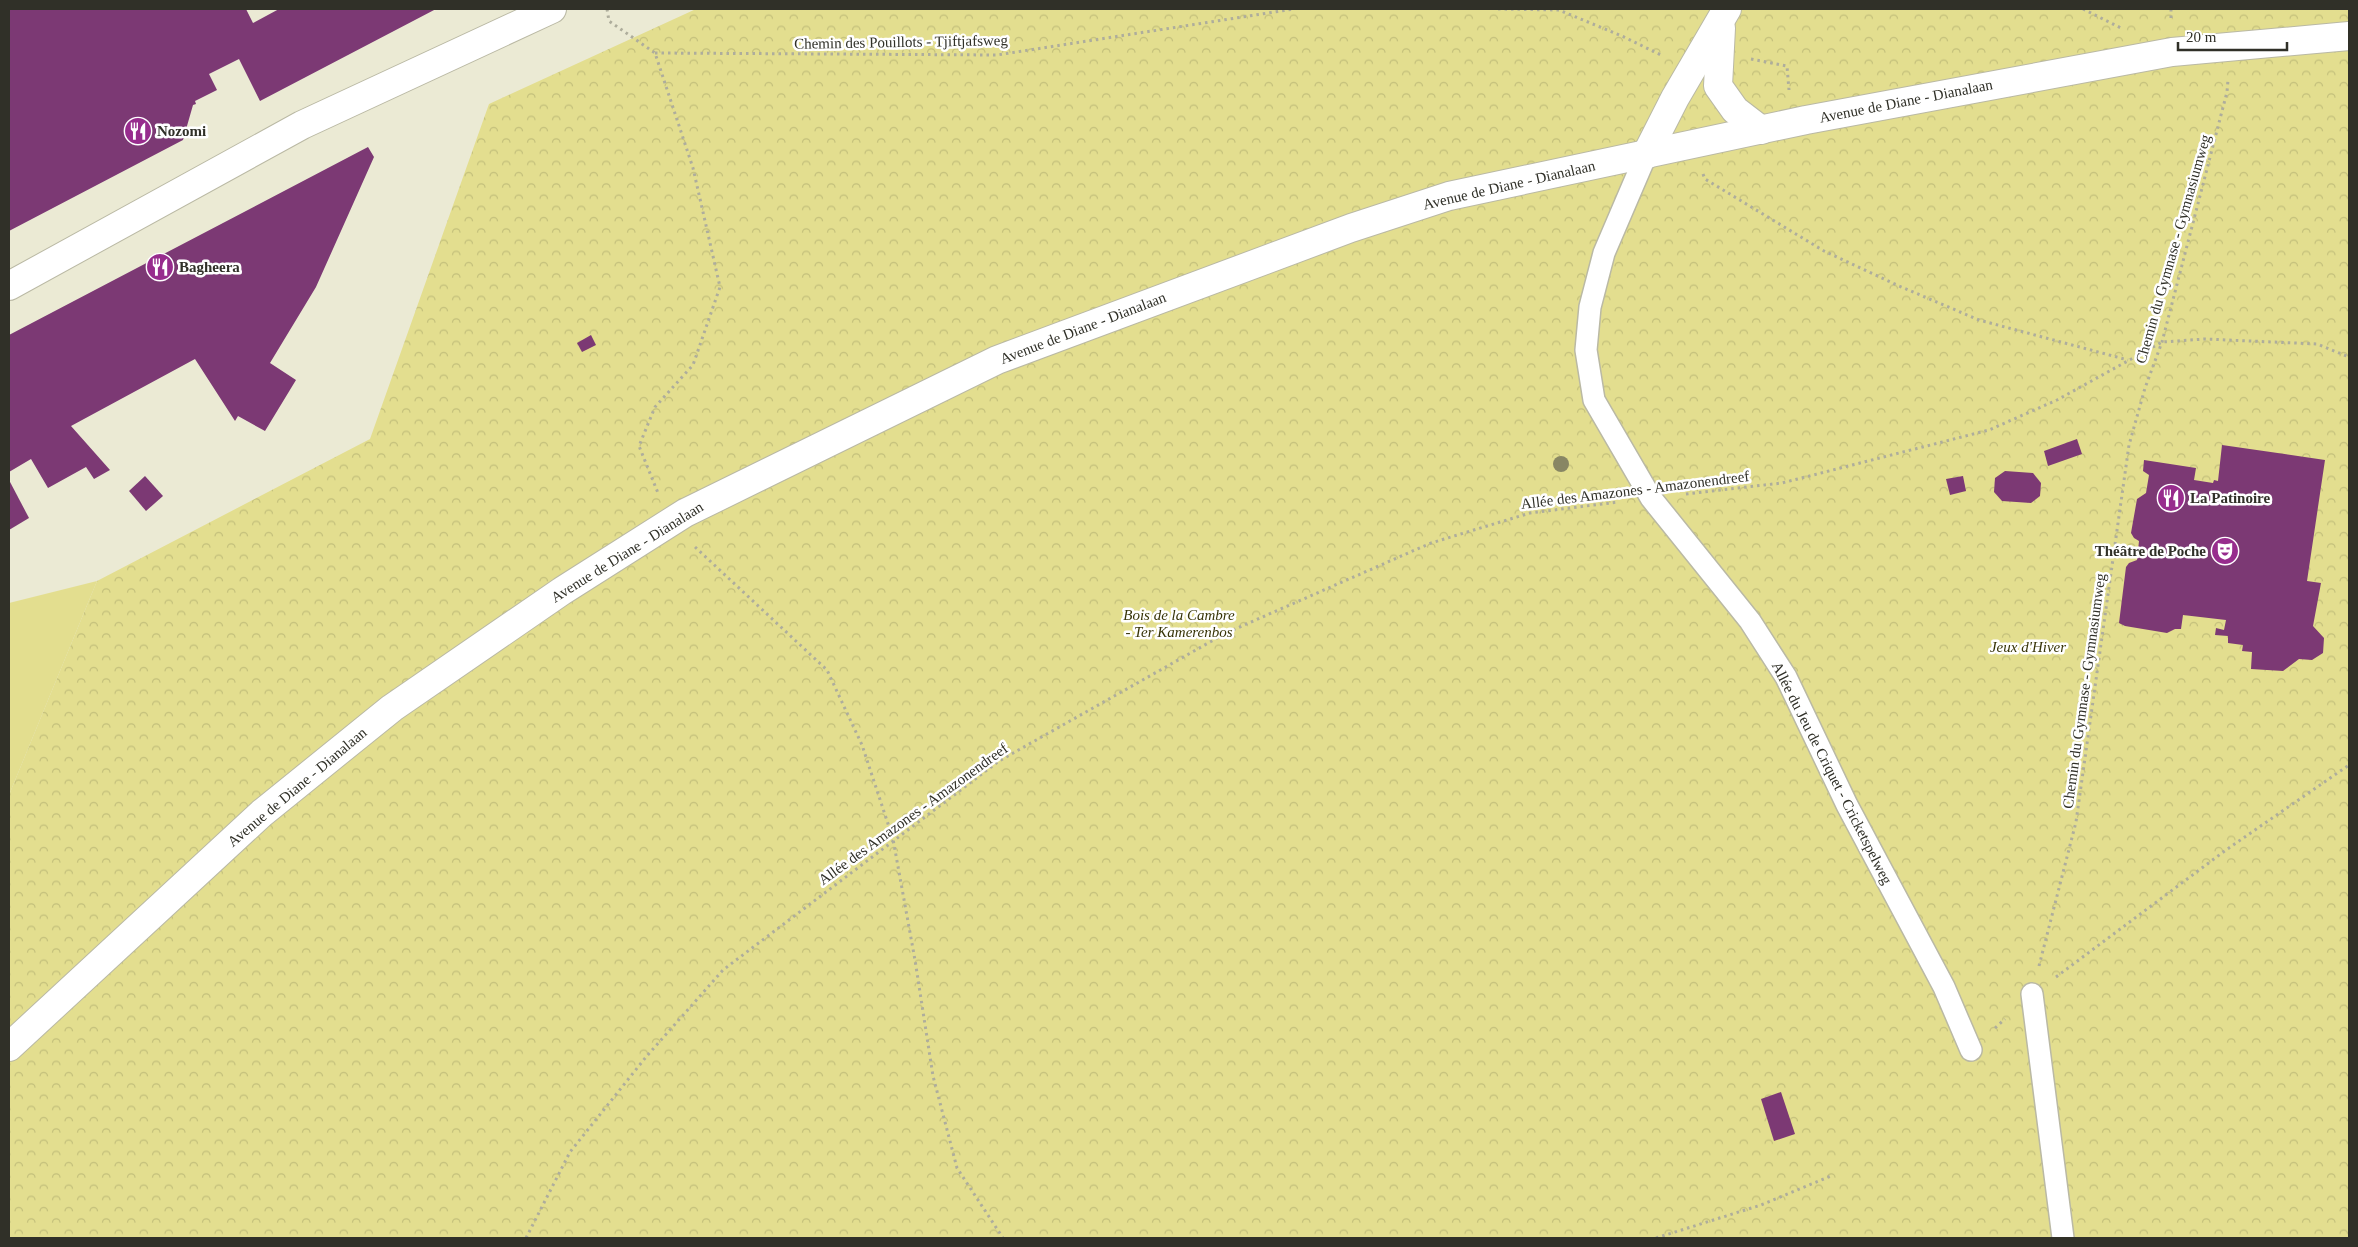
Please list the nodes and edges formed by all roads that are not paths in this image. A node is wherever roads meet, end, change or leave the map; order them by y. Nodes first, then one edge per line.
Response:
1 (552, 9) edge
2 (1724, 15) edge
3 (2349, 36) edge
4 (1761, 130) junction
5 (1646, 155) junction
6 (9, 286) edge
7 (2032, 994) road end
8 (9, 1047) edge
9 (1971, 1050) road end
10 (2063, 1238) edge

1 - 6 street
2 - 4 street
2 - 5 street
3 - 4 street, Avenue de Diane - Dianalaan
4 - 5 street, Avenue de Diane - Dianalaan
5 - 8 street, Avenue de Diane - Dianalaan
5 - 9 lane, Allée du Jeu de Criquet - Cricketspelweg
7 - 10 lane

